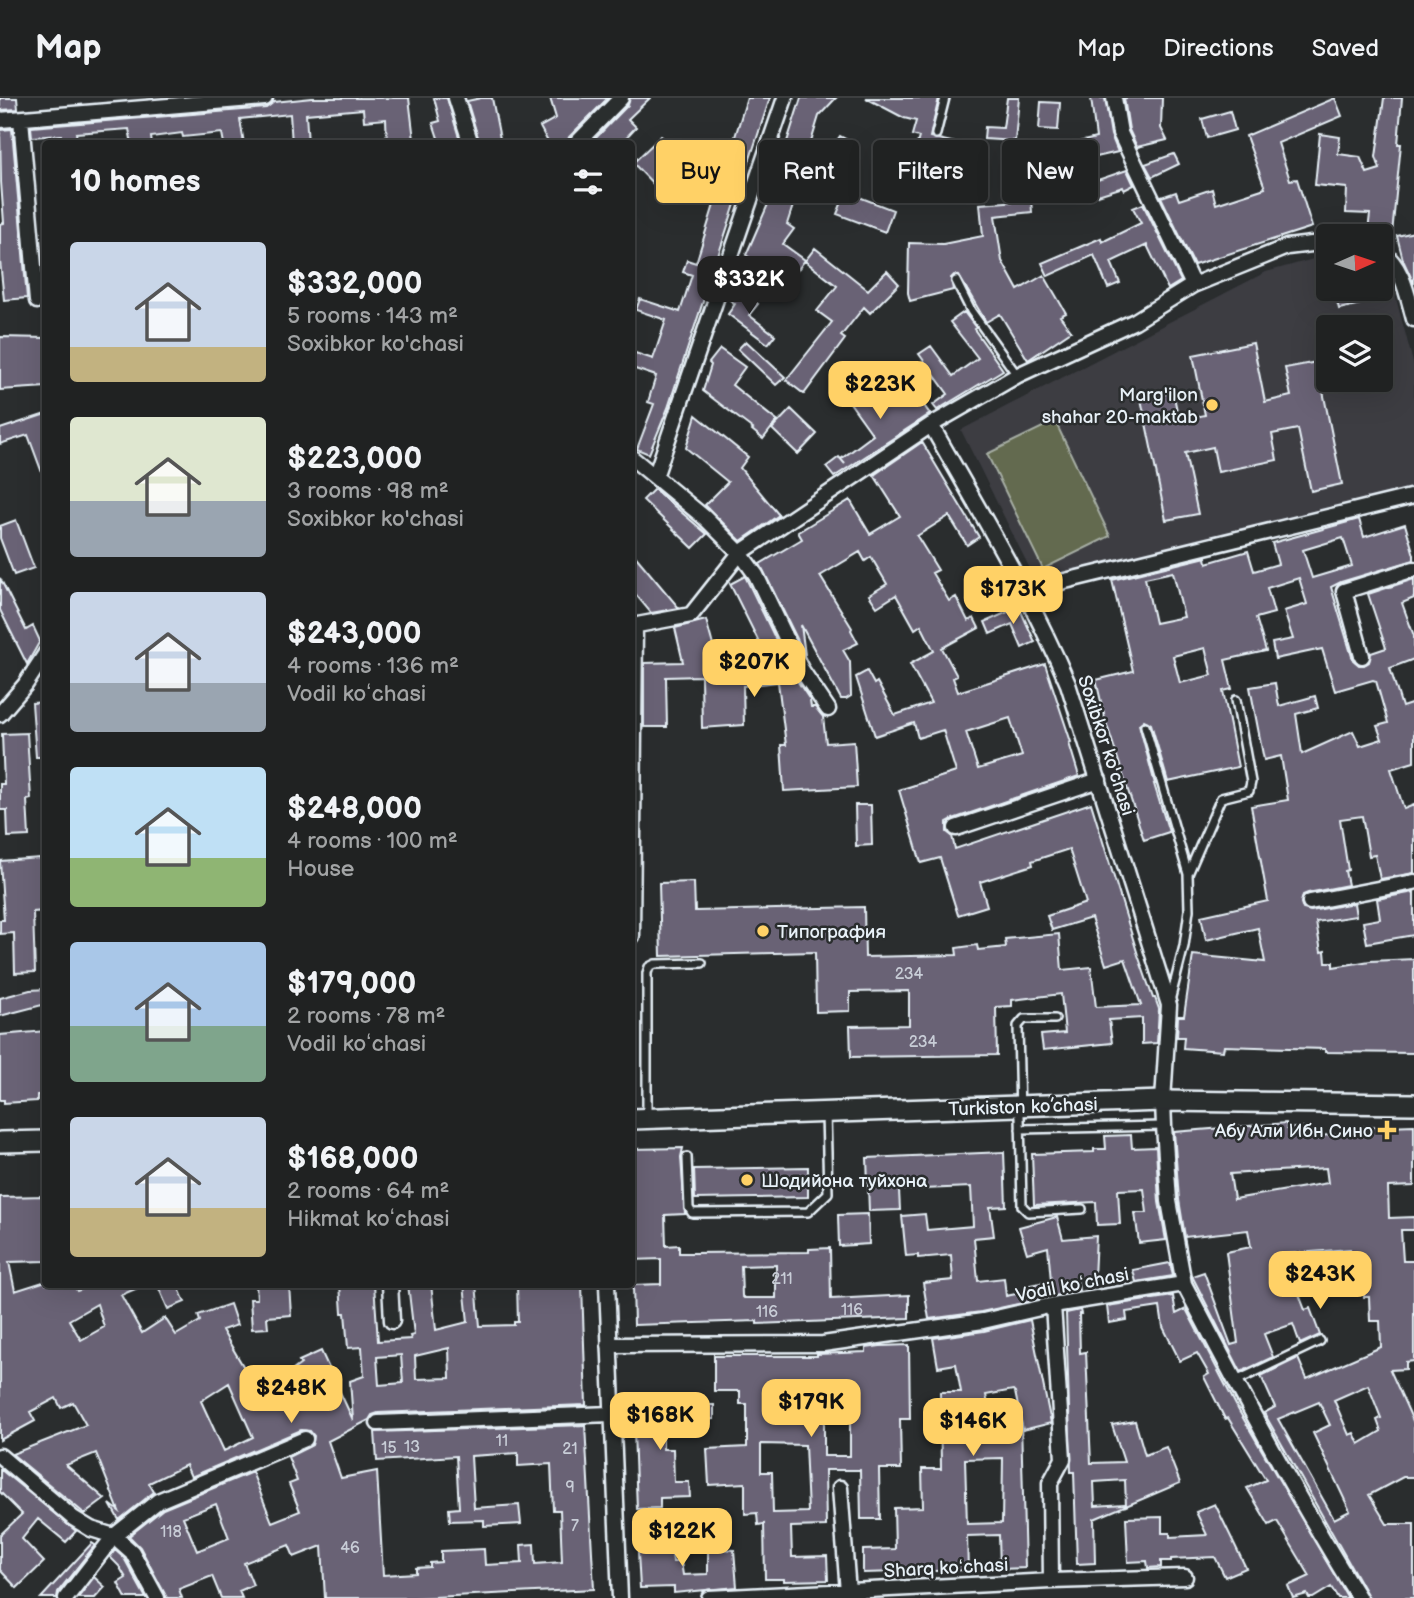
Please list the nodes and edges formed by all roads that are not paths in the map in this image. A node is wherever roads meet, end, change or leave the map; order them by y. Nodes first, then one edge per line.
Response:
1 (265, 98) edge
2 (456, 98) edge
3 (621, 98) edge
4 (785, 98) edge
5 (945, 98) edge
6 (1114, 98) edge
7 (21, 119) junction
8 (0, 120) edge
9 (936, 134) dead end
10 (470, 140) edge
11 (580, 140) edge
12 (1316, 243) edge
13 (1393, 262) edge
14 (956, 281) dead end
15 (1193, 285) junction
16 (37, 301) dead end
17 (1414, 319) edge
18 (1018, 375) junction
19 (931, 425) junction
20 (635, 461) edge
21 (654, 477) junction
22 (1414, 496) edge
23 (740, 553) junction
24 (1414, 569) edge
25 (1024, 591) junction
26 (635, 626) edge
27 (1362, 656) dead end
28 (42, 659) edge
29 (1236, 700) dead end
30 (828, 709) dead end
31 (0, 714) edge
32 (1145, 726) dead end
33 (1099, 780) junction
34 (956, 828) dead end
35 (1188, 874) junction
36 (1414, 882) edge
37 (1310, 902) dead end
38 (702, 963) dead end
39 (1169, 1005) junction
40 (1055, 1019) dead end
41 (1163, 1101) junction
42 (1414, 1104) edge
43 (1020, 1106) junction
44 (826, 1112) junction
45 (640, 1119) edge
46 (1164, 1126) junction
47 (1020, 1129) junction
48 (42, 1141) edge
49 (0, 1142) edge
50 (687, 1157) dead end
51 (1082, 1209) dead end
52 (1184, 1284) junction
53 (390, 1288) edge
54 (607, 1288) edge
55 (1053, 1305) junction
56 (392, 1321) dead end
57 (1320, 1341) dead end
58 (609, 1345) junction
59 (1235, 1381) junction
60 (611, 1414) junction
61 (378, 1423) dead end
62 (305, 1438) dead end
63 (0, 1456) edge
64 (840, 1488) dead end
65 (114, 1536) junction
66 (1185, 1577) dead end
67 (1051, 1581) junction
68 (848, 1592) junction
69 (66, 1598) edge
70 (157, 1598) edge
71 (620, 1598) edge
72 (709, 1598) edge
73 (1359, 1598) edge

1 - 7 street
2 - 10 street
3 - 11 street
4 - 21 street
5 - 9 lane
6 - 15 street
7 - 8 street
7 - 16 street
12 - 15 street
13 - 17 street
14 - 18 lane
15 - 18 street
18 - 19 street
19 - 23 street
19 - 25 street, Soxibkor ko'chasi
20 - 21 street
21 - 23 street
22 - 25 street
23 - 26 street
23 - 30 street
24 - 27 street
25 - 33 street, Soxibkor ko'chasi
28 - 31 street
29 - 35 lane
32 - 35 lane
33 - 34 street
33 - 39 street, Soxibkor ko'chasi
35 - 39 lane
36 - 37 street
38 - 45 lane
39 - 41 street, Soxibkor ko'chasi
40 - 43 lane
41 - 42 main road, Turkiston ko’chasi
41 - 43 main road, Turkiston ko’chasi
41 - 46 street, Soxibkor ko'chasi
43 - 44 main road, Turkiston ko’chasi
43 - 47 lane
44 - 45 main road, Turkiston ko’chasi
44 - 50 lane
46 - 47 lane
46 - 52 street, Soxibkor ko'chasi
47 - 51 lane
48 - 49 main road
52 - 55 street, Vodil koʻchasi
52 - 59 street
53 - 56 street
54 - 58 street
55 - 58 street, Vodil koʻchasi
55 - 67 street
57 - 59 lane
58 - 60 street
59 - 73 street
60 - 61 street
60 - 71 street
62 - 65 street
63 - 65 street
64 - 68 street
65 - 69 street
65 - 70 street
66 - 67 street, Sharq koʻchasi
67 - 68 street, Sharq koʻchasi
68 - 72 street, Sharq koʻchasi

